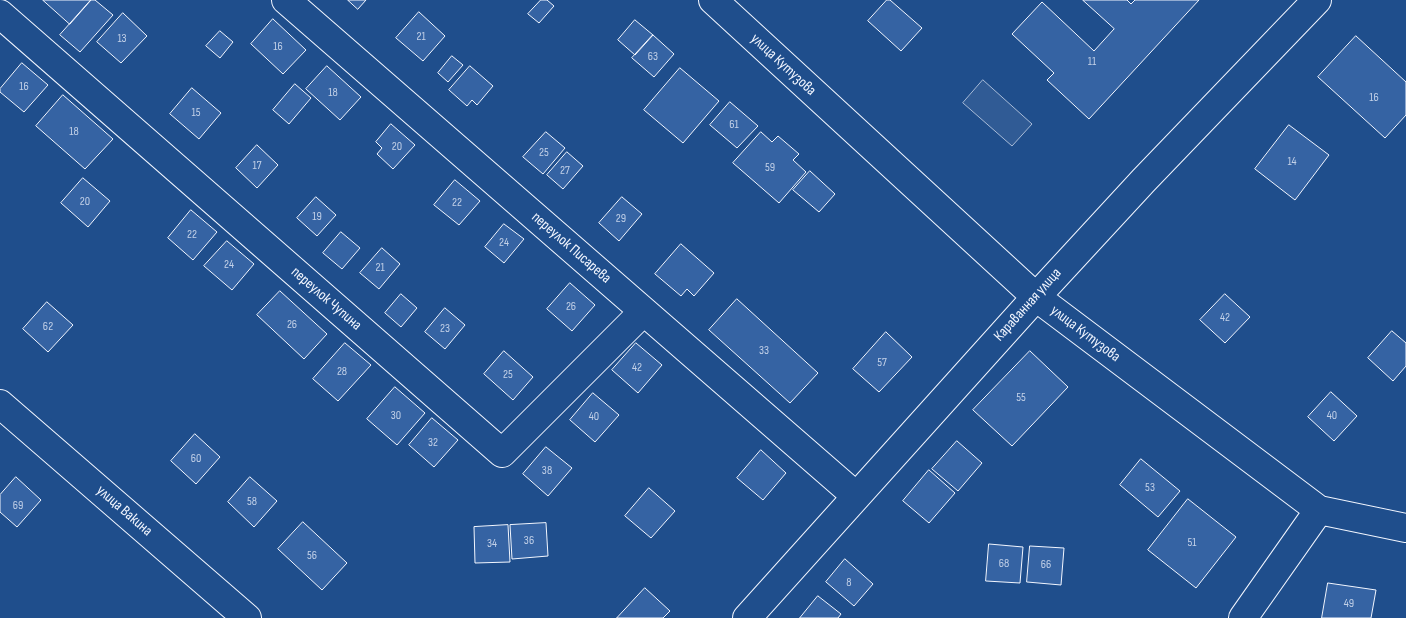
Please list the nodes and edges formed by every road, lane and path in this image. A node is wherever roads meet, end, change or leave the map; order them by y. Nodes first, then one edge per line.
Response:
1 (286, 0) edge
2 (713, 0) edge
3 (1317, 0) edge
4 (0, 14) edge
5 (1036, 297) junction
6 (643, 312) junction
7 (0, 404) edge
8 (856, 496) junction
9 (1319, 510) junction
10 (1406, 528) edge
11 (247, 618) edge
12 (747, 618) edge
13 (1243, 618) edge

1 - 6 street, переулок Писарева
2 - 5 street, улица Кутузова
3 - 5 street, Караванная улица
4 - 6 street, переулок Чупина
5 - 8 street, Караванная улица
5 - 9 street, улица Кутузова
6 - 8 street, переулок Писарева
7 - 11 street, улица Вакина
8 - 12 street, Караванная улица
9 - 10 street, улица Кутузова
9 - 13 street

